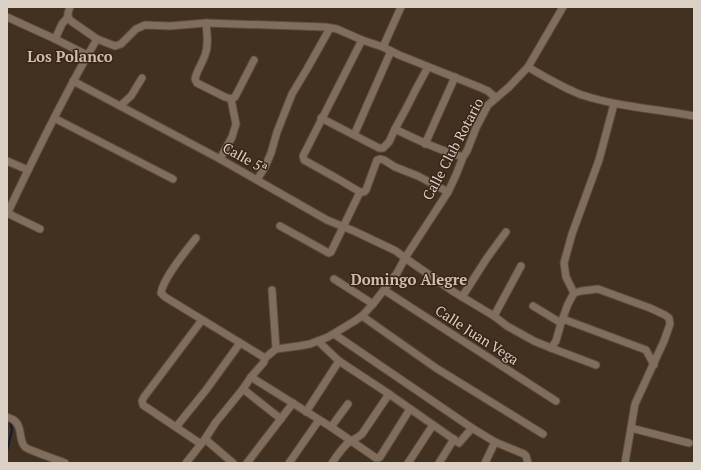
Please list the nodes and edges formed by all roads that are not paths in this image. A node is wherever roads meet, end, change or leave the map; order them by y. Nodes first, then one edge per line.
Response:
1 (70, 7) edge
2 (401, 7) edge
3 (563, 7) edge
4 (7, 17) edge
5 (68, 17) junction
6 (206, 23) junction
7 (330, 28) junction
8 (55, 39) junction
9 (97, 39) junction
10 (362, 40) junction
11 (383, 47) junction
12 (391, 51) junction
13 (87, 55) junction
14 (254, 60) dead end
15 (428, 67) junction
16 (528, 67) junction
17 (142, 78) dead end
18 (455, 78) junction
19 (73, 80) junction
20 (496, 98) junction
21 (231, 99) junction
22 (614, 104) junction
23 (120, 106) junction
24 (694, 116) edge
25 (54, 118) junction
26 (322, 118) junction
27 (395, 129) junction
28 (354, 135) junction
29 (425, 144) junction
30 (383, 148) junction
31 (463, 157) junction
32 (220, 159) junction
33 (380, 159) junction
34 (7, 161) edge
35 (28, 170) junction
36 (173, 179) dead end
37 (257, 180) junction
38 (360, 192) junction
39 (448, 192) junction
40 (7, 214) edge
41 (280, 226) dead end
42 (343, 226) junction
43 (40, 229) dead end
44 (506, 232) dead end
45 (196, 238) dead end
46 (405, 258) junction
47 (521, 266) dead end
48 (334, 279) dead end
49 (272, 290) dead end
50 (384, 290) junction
51 (574, 293) junction
52 (462, 297) junction
53 (374, 304) junction
54 (533, 306) dead end
55 (362, 316) junction
56 (494, 316) junction
57 (202, 320) junction
58 (562, 321) junction
59 (334, 334) junction
60 (318, 341) junction
61 (240, 343) junction
62 (551, 348) junction
63 (276, 349) junction
64 (265, 358) junction
65 (339, 361) junction
66 (596, 365) dead end
67 (654, 365) junction
68 (251, 377) junction
69 (243, 389) junction
70 (389, 394) junction
71 (556, 401) dead end
72 (293, 403) junction
73 (348, 404) dead end
74 (410, 409) junction
75 (306, 412) junction
76 (7, 417) edge
77 (281, 419) junction
78 (319, 420) junction
79 (433, 425) junction
80 (176, 427) junction
81 (331, 427) junction
82 (472, 428) junction
83 (630, 428) junction
84 (543, 434) dead end
85 (454, 439) junction
86 (203, 441) junction
87 (350, 441) junction
88 (495, 442) junction
89 (689, 443) dead end
90 (187, 462) edge
91 (65, 463) edge
92 (233, 463) edge
93 (247, 463) edge
94 (289, 463) edge
95 (332, 463) edge
96 (408, 463) edge
97 (439, 463) edge
98 (485, 463) edge
99 (528, 463) edge
100 (625, 463) edge

1 - 5 street
2 - 11 street
3 - 16 street, Calle Club Rotario
4 - 8 street
5 - 8 street
5 - 9 street
6 - 7 street
6 - 9 street
6 - 21 street
7 - 10 street
7 - 37 street
8 - 13 street
9 - 13 street
10 - 11 street
10 - 26 street
11 - 12 street
12 - 15 street
12 - 28 street
13 - 19 street
14 - 21 street
15 - 18 street
15 - 27 street
16 - 20 street, Calle Club Rotario
16 - 22 street
17 - 23 street
18 - 20 street
18 - 29 street
19 - 23 street, Calle 5ª
19 - 25 street
20 - 31 street, Calle Club Rotario
21 - 32 street
22 - 24 street
22 - 51 street
23 - 32 street, Calle 5ª
25 - 35 street
25 - 36 street
26 - 28 street
26 - 38 street
27 - 29 street
27 - 30 street
28 - 30 street
29 - 31 street
30 - 33 street
31 - 39 street, Calle Club Rotario
32 - 37 street, Calle 5ª
33 - 38 street
33 - 39 street
34 - 35 street
35 - 40 street
37 - 42 street, Calle 5ª
38 - 42 street
39 - 46 street, Calle Club Rotario
40 - 43 street
41 - 42 street
42 - 46 street, Calle 5ª
44 - 52 street
45 - 57 street
46 - 50 street, Calle Club Rotario
46 - 52 street, Calle 5ª
47 - 56 street
48 - 53 street
49 - 63 street
50 - 53 street, Calle Club Rotario
50 - 71 street, Calle Juan Vega
51 - 58 street
51 - 67 street
52 - 56 street, Calle 5ª
53 - 55 street, Calle Club Rotario
54 - 58 street
55 - 59 street, Calle Club Rotario
55 - 84 street
56 - 62 street, Calle 5ª
57 - 61 street
57 - 80 street
58 - 62 street
58 - 67 street
59 - 60 street, Calle Club Rotario
59 - 82 street
60 - 63 street, Calle Club Rotario
60 - 65 street
61 - 64 street
61 - 80 street
62 - 66 street, Calle 5ª
63 - 64 street
64 - 68 street
65 - 70 street
65 - 75 street
67 - 83 street
68 - 69 street
68 - 72 street
69 - 77 street
69 - 86 street
70 - 74 street
70 - 87 street
72 - 75 street
72 - 77 street
73 - 81 street
74 - 79 street
74 - 87 street
75 - 78 street
76 - 91 street
77 - 93 street
78 - 81 street
78 - 94 street
79 - 85 street
79 - 96 street
80 - 86 street
81 - 87 street
82 - 85 street
82 - 88 street
83 - 89 street
83 - 100 street
85 - 97 street
86 - 90 street
86 - 92 street
87 - 95 street
88 - 98 street
88 - 99 street

